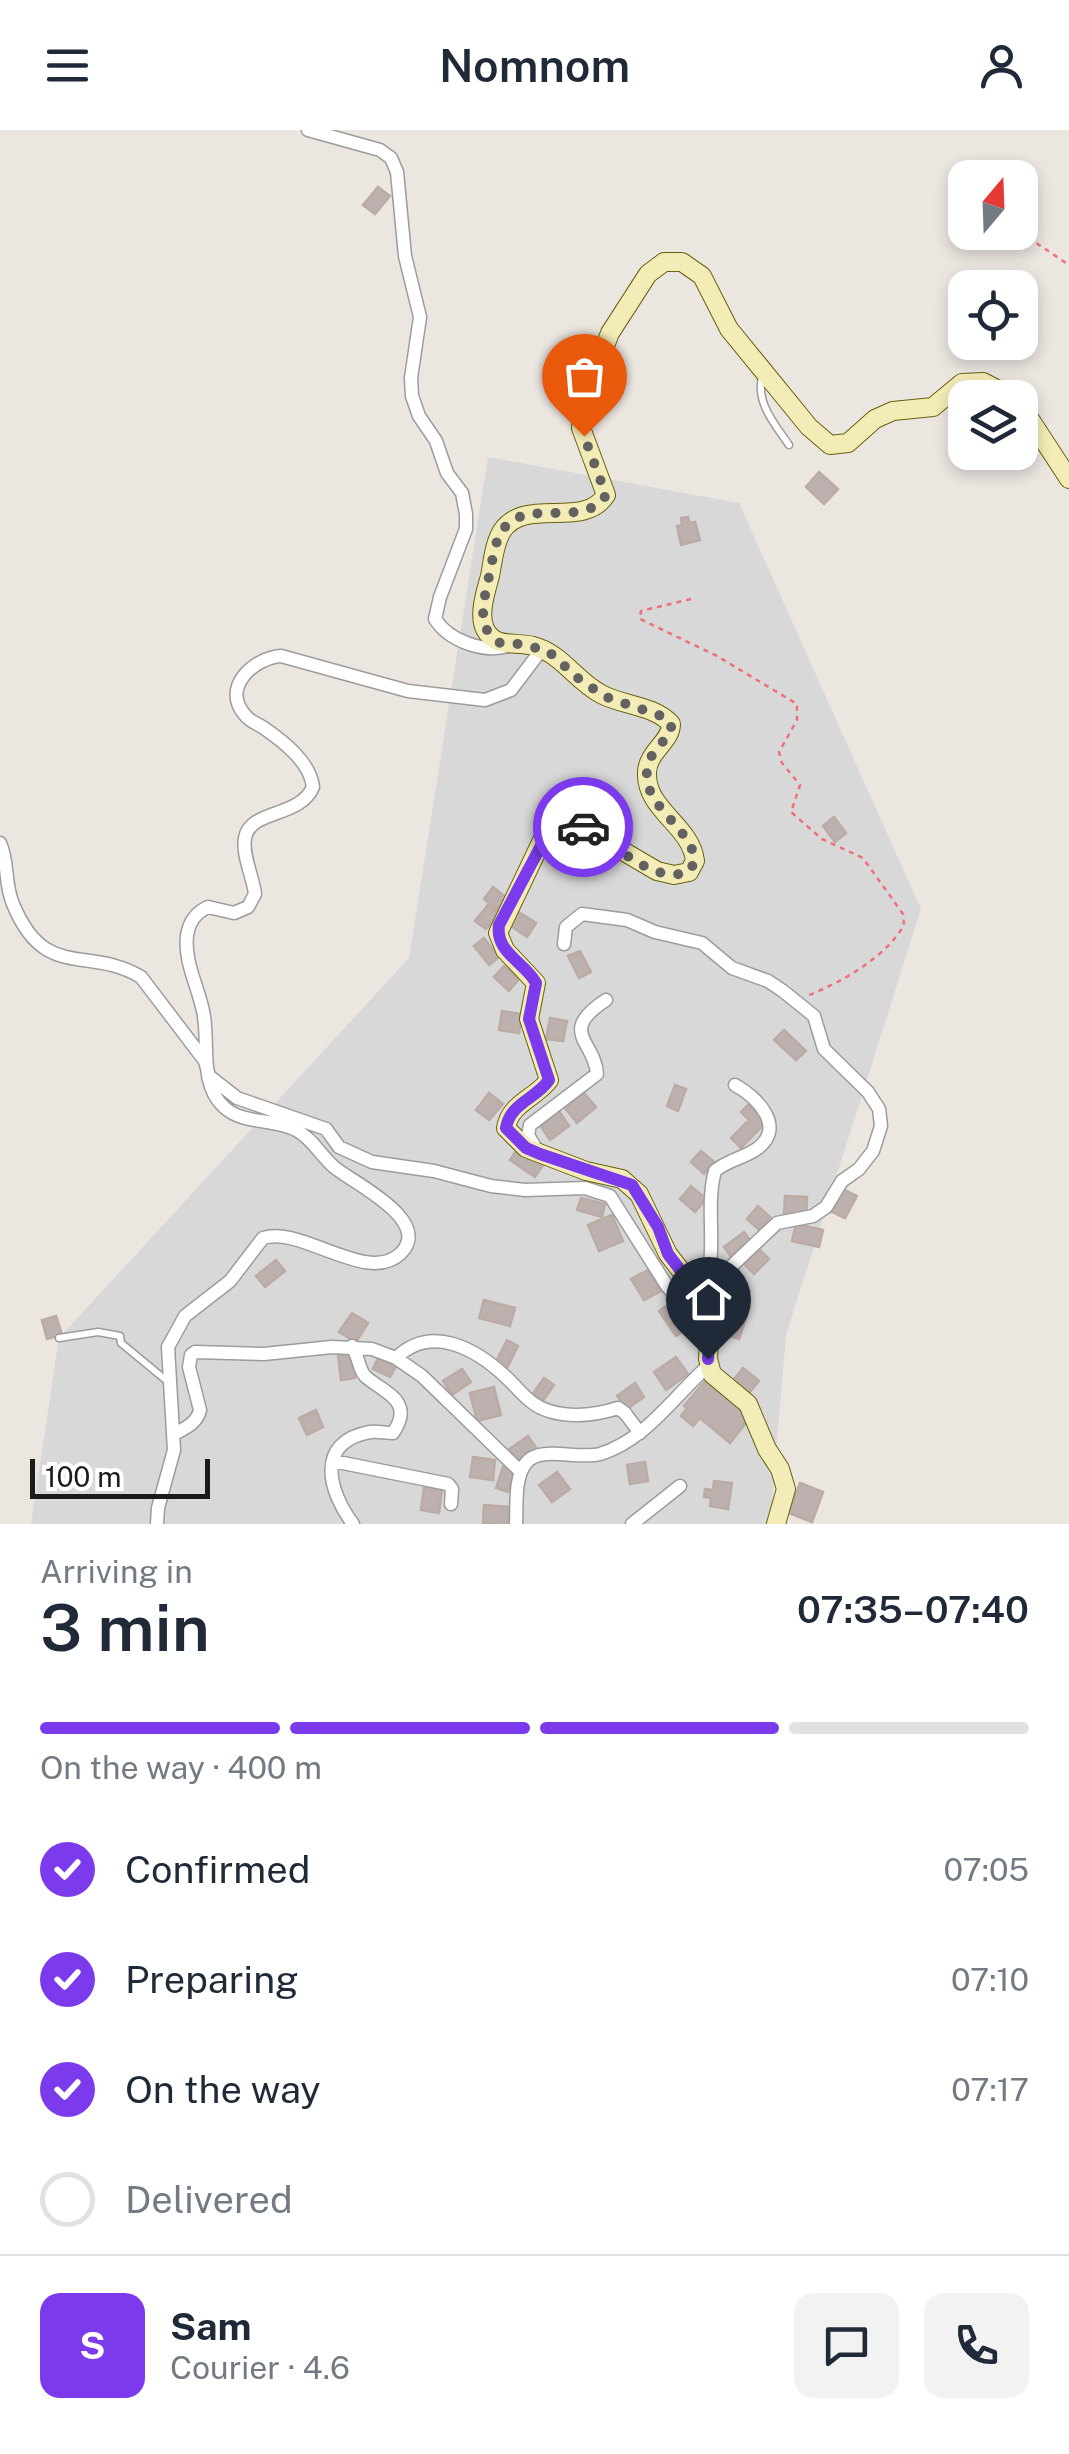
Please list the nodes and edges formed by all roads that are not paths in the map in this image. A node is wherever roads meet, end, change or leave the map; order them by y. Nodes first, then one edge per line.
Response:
1 (308, 130) edge
2 (764, 372) junction
3 (948, 394) edge
4 (1038, 431) edge
5 (789, 445) dead end
6 (1069, 478) edge
7 (510, 646) junction
8 (542, 649) junction
9 (0, 843) edge
10 (564, 944) dead end
11 (606, 1000) dead end
12 (209, 1076) junction
13 (735, 1085) dead end
14 (540, 1154) junction
15 (701, 1296) junction
16 (60, 1338) dead end
17 (709, 1338) junction
18 (352, 1346) junction
19 (396, 1358) junction
20 (708, 1366) junction
21 (168, 1381) junction
22 (640, 1433) junction
23 (174, 1434) junction
24 (333, 1461) junction
25 (521, 1472) junction
26 (680, 1486) dead end
27 (451, 1504) dead end
28 (158, 1524) edge
29 (353, 1524) edge
30 (516, 1524) edge
31 (632, 1524) edge
32 (776, 1524) edge

1 - 7 street
2 - 3 street
2 - 5 lane
2 - 7 street
4 - 6 street
7 - 8 street
8 - 12 street
8 - 14 street
9 - 12 street
10 - 15 street
11 - 14 street
12 - 17 street
12 - 21 street
13 - 15 street
14 - 15 street
15 - 17 street
16 - 21 lane
17 - 20 street
18 - 19 street
18 - 23 street
18 - 24 street
19 - 22 street
19 - 25 street
20 - 22 street
20 - 32 street
21 - 23 street
22 - 25 street
23 - 28 street
24 - 27 street
24 - 29 street
25 - 30 street
26 - 31 street

